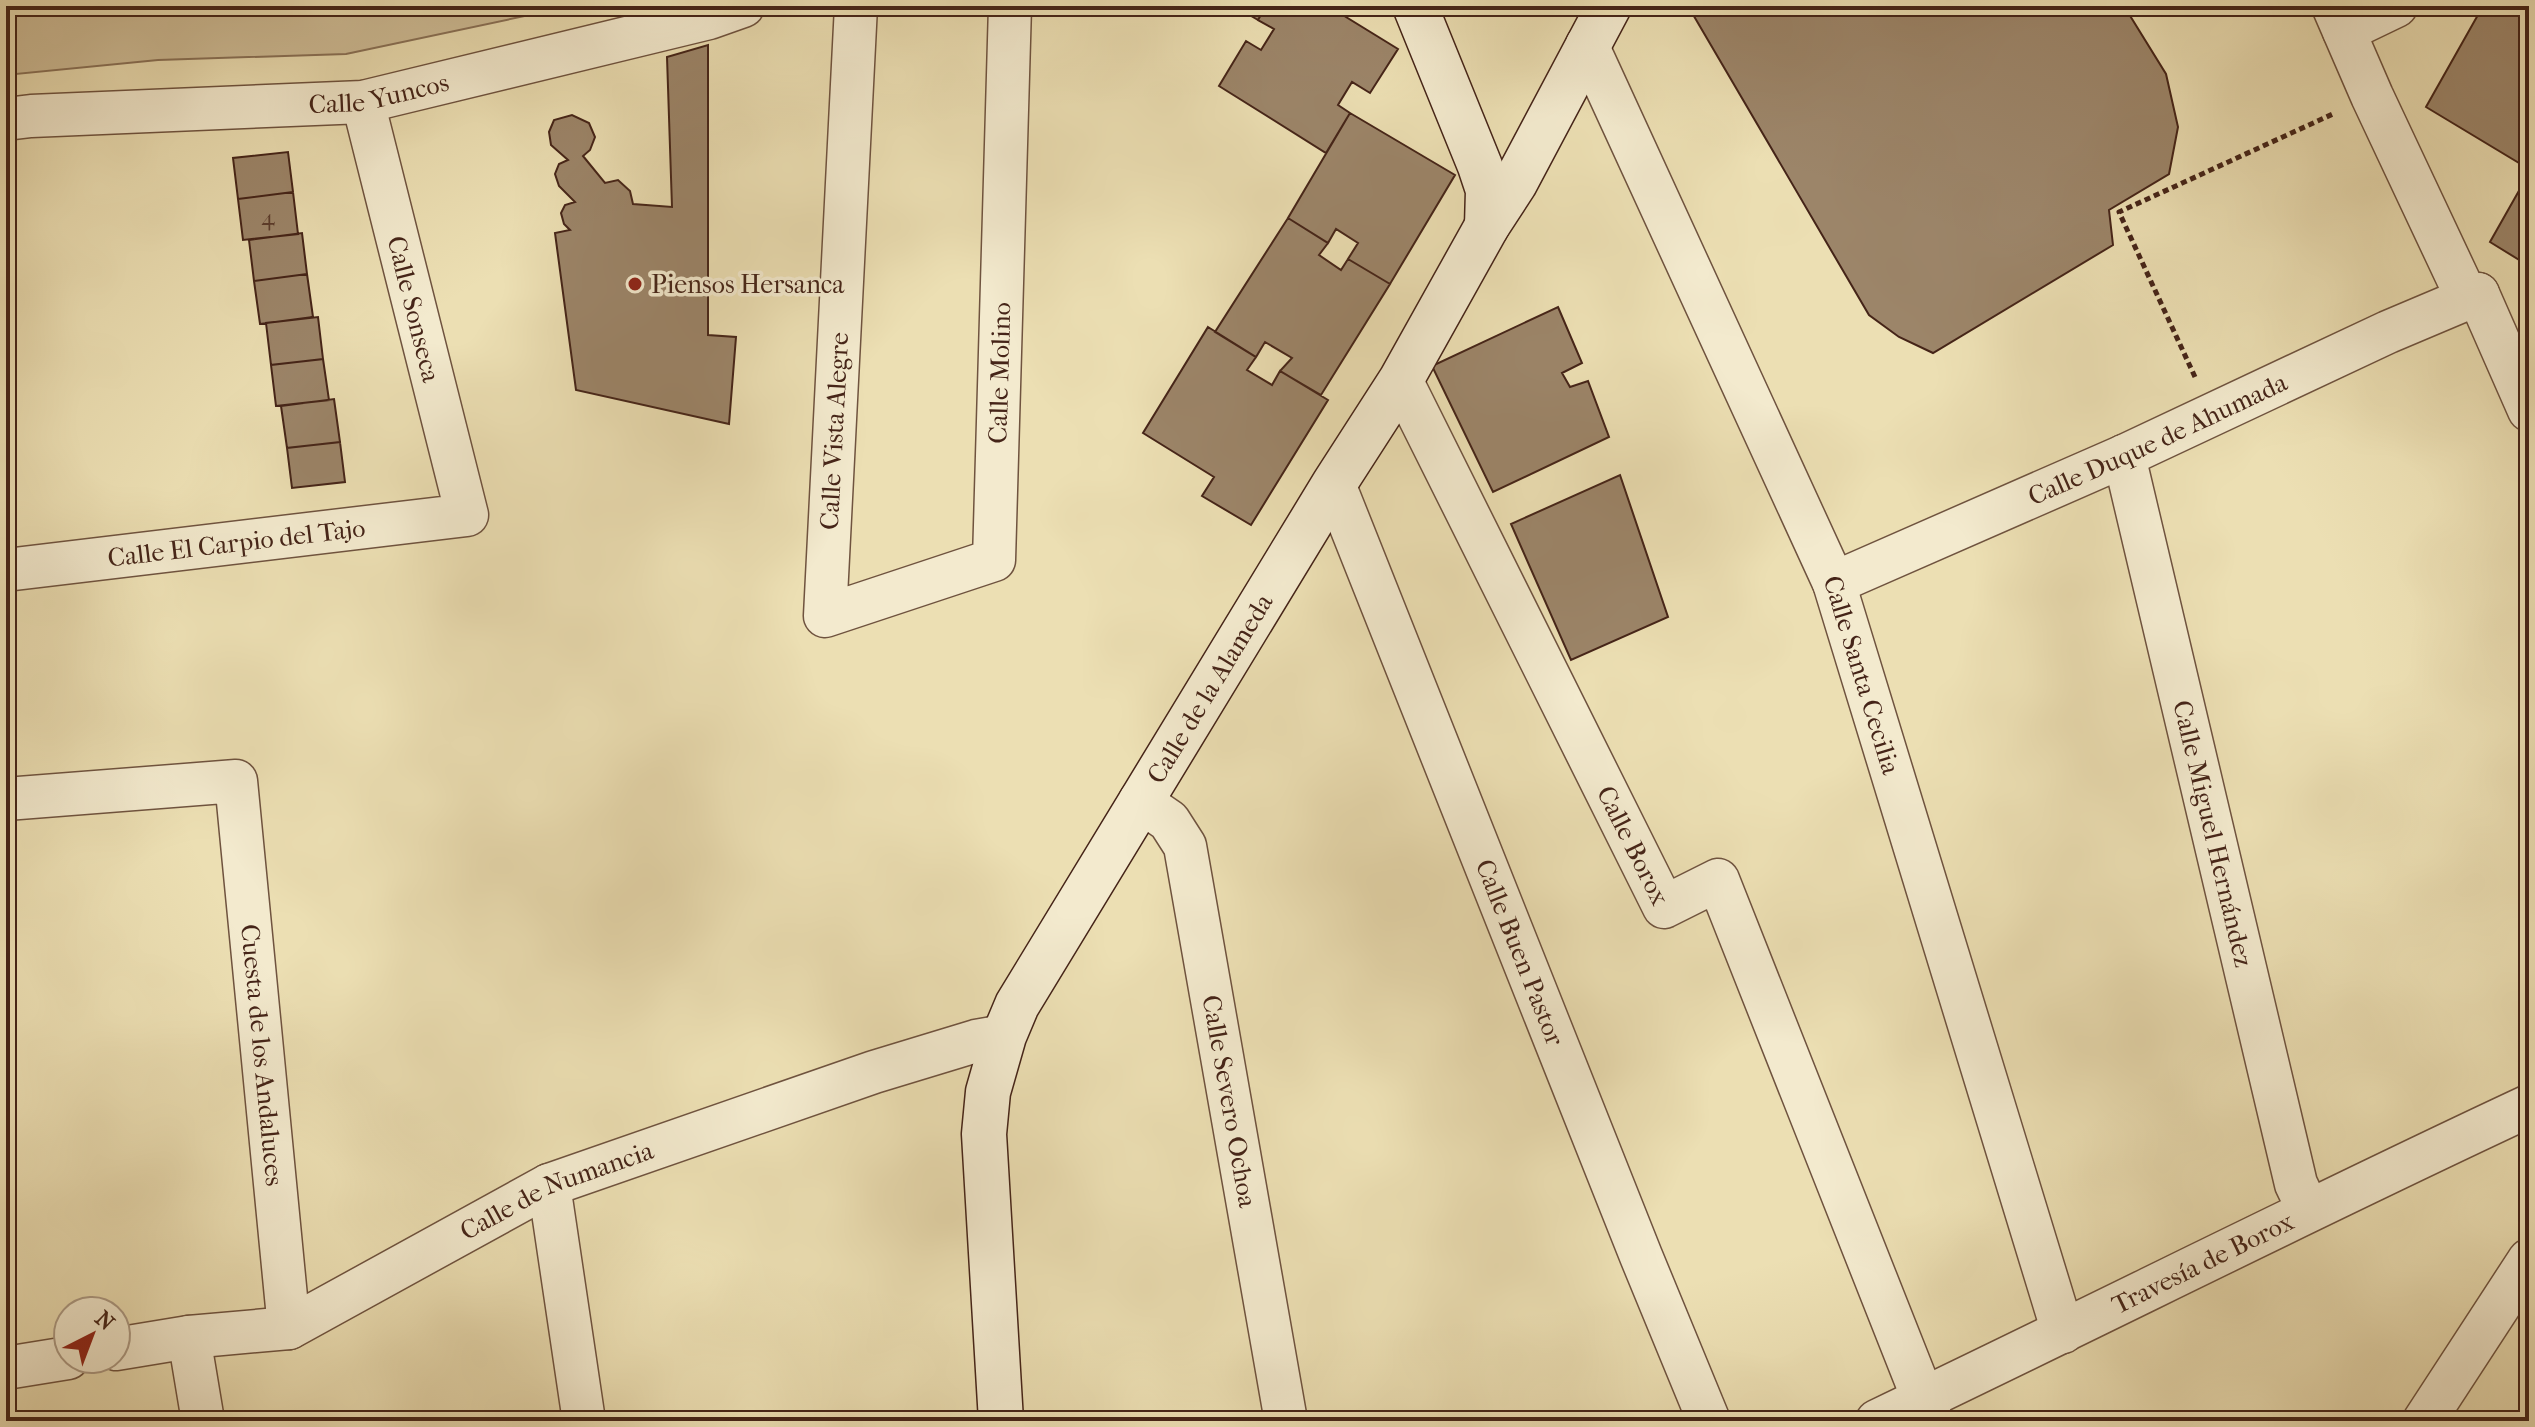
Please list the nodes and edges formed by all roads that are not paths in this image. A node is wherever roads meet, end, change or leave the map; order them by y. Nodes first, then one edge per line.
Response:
1 (743, 6) edge
2 (856, 6) edge
3 (1010, 6) edge
4 (1415, 6) edge
5 (1609, 6) edge
6 (2396, 6) edge
7 (2339, 19) edge
8 (1587, 45) junction
9 (363, 102) junction
10 (6, 119) edge
11 (1525, 163) junction
12 (1480, 166) junction
13 (1487, 226) junction
14 (2478, 294) junction
15 (1401, 380) junction
16 (2529, 410) edge
17 (2124, 456) junction
18 (1334, 484) junction
19 (467, 515) joint
20 (6, 570) edge
21 (1834, 583) junction
22 (825, 616) joint
23 (6, 799) edge
24 (1140, 801) junction
25 (1004, 1036) junction
26 (2529, 1106) edge
27 (549, 1185) junction
28 (2308, 1209) junction
29 (2529, 1260) edge
30 (289, 1328) junction
31 (2063, 1332) junction
32 (189, 1337) junction
33 (132, 1346) edge
34 (52, 1361) edge
35 (6, 1368) edge
36 (1927, 1410) edge
37 (203, 1421) edge
38 (584, 1421) edge
39 (1001, 1421) edge
40 (1286, 1421) edge
41 (1709, 1421) edge
42 (1877, 1421) edge
43 (2424, 1421) edge

1 - 9 street, Calle Yuncos
2 - 22 street, Calle Vista Alegre
3 - 22 street, Calle Molino
4 - 12 street
5 - 8 street, Calle de la Alameda
6 - 7 street
7 - 14 street
8 - 11 street, Calle de la Alameda
8 - 21 street, Calle Santa Cecilia
9 - 10 street, Calle Yuncos
9 - 19 street, Calle Sonseca
11 - 12 street
11 - 13 street, Calle de la Alameda
12 - 13 street
13 - 15 street, Calle de la Alameda
14 - 16 street
14 - 17 street, Calle Duque de Ahumada
15 - 18 street, Calle de la Alameda
15 - 36 street, Calle Borox
17 - 21 street, Calle Duque de Ahumada
17 - 28 street, Calle Miguel Hernández
18 - 24 street, Calle de la Alameda
18 - 41 street, Calle Buen Pastor
19 - 20 street, Calle El Carpio del Tajo
21 - 31 street, Calle Santa Cecilia
23 - 30 street, Cuesta de los Andaluces
24 - 25 street, Calle de la Alameda
24 - 40 street, Calle Severo Ochoa
25 - 27 street, Calle de Numancia
25 - 39 street, Calle de la Alameda
26 - 28 street, Travesía de Borox
27 - 30 street, Calle de Numancia
27 - 38 street
28 - 31 street, Travesía de Borox
29 - 43 street
30 - 32 street, Calle de Numancia
31 - 36 street, Travesía de Borox
32 - 33 street, Calle de Numancia
32 - 37 street
34 - 35 street
36 - 42 street, Travesía de Borox

